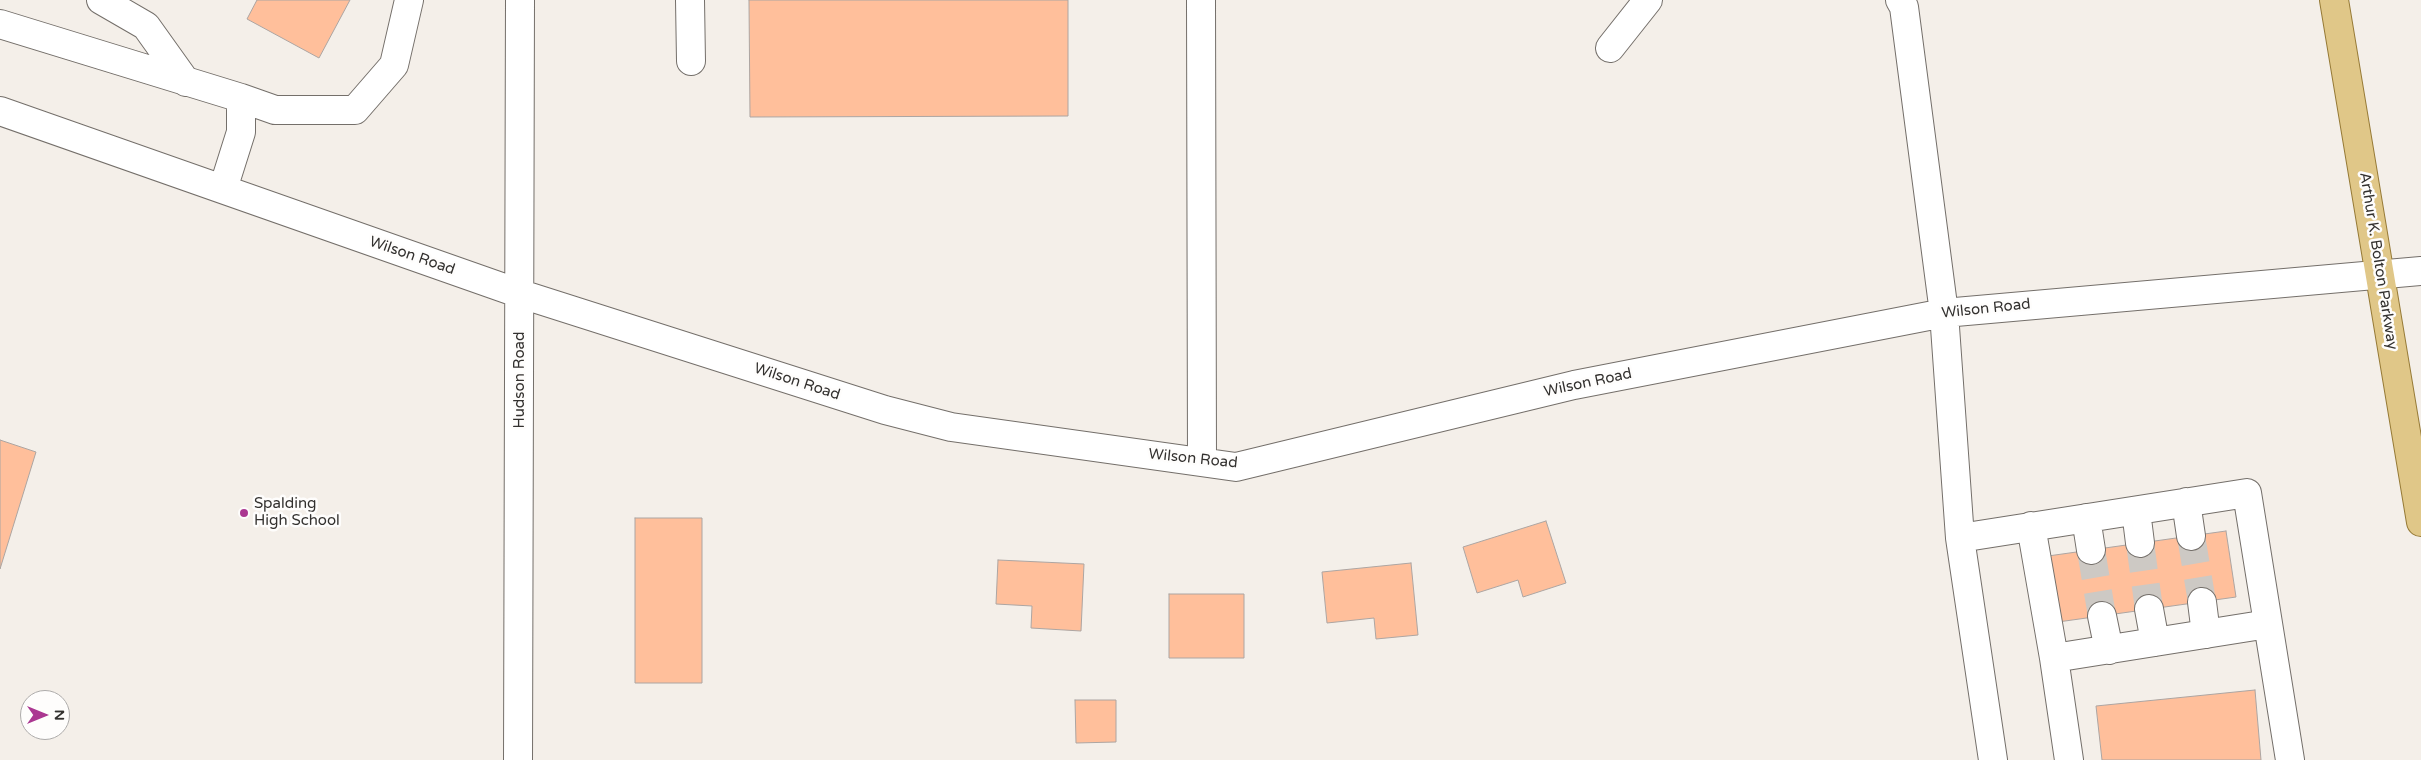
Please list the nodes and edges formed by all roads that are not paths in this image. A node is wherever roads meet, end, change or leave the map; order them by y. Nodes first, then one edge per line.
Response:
1 (101, 0) edge
2 (409, 0) edge
3 (520, 0) edge
4 (690, 0) edge
5 (1200, 0) edge
6 (1648, 0) edge
7 (1900, 0) edge
8 (2334, 0) edge
9 (0, 24) edge
10 (1610, 48) dead end
11 (691, 61) dead end
12 (186, 82) junction
13 (242, 98) junction
14 (0, 111) edge
15 (222, 189) junction
16 (2421, 271) edge
17 (2380, 273) junction
18 (521, 294) junction
19 (1944, 313) junction
20 (1202, 462) junction
21 (2186, 502) junction
22 (2136, 510) junction
23 (2086, 518) junction
24 (2421, 522) edge
25 (2031, 526) junction
26 (2191, 536) tunnel mouth
27 (1960, 538) junction
28 (2140, 543) tunnel mouth
29 (2092, 550) tunnel mouth
30 (2202, 602) tunnel mouth
31 (2150, 610) tunnel mouth
32 (2102, 616) tunnel mouth
33 (2268, 624) junction
34 (2206, 634) junction
35 (2155, 642) junction
36 (2109, 650) junction
37 (2054, 658) junction
38 (518, 760) edge
39 (1993, 760) edge
40 (2070, 760) edge
41 (2290, 760) edge

1 - 12 street
2 - 13 street
3 - 18 street, Hudson Road
4 - 11 street
5 - 20 street
6 - 10 street
7 - 19 street
8 - 17 main road, Arthur K. Bolton Parkway
9 - 12 street
12 - 13 street
13 - 15 street
14 - 15 street, Wilson Road
15 - 18 street, Wilson Road
16 - 17 street, Wilson Road
17 - 19 street, Wilson Road
17 - 24 main road, Arthur K. Bolton Parkway
18 - 20 street, Wilson Road
18 - 38 street, Hudson Road
19 - 20 street, Wilson Road
19 - 27 street
21 - 22 street
21 - 26 street
21 - 33 street
22 - 23 street
22 - 28 street
23 - 25 street
23 - 29 street
25 - 27 street
25 - 37 street
27 - 39 street
30 - 34 street
31 - 35 street
32 - 36 street
33 - 34 street
33 - 41 street
34 - 35 street
35 - 36 street
36 - 37 street
37 - 40 street

